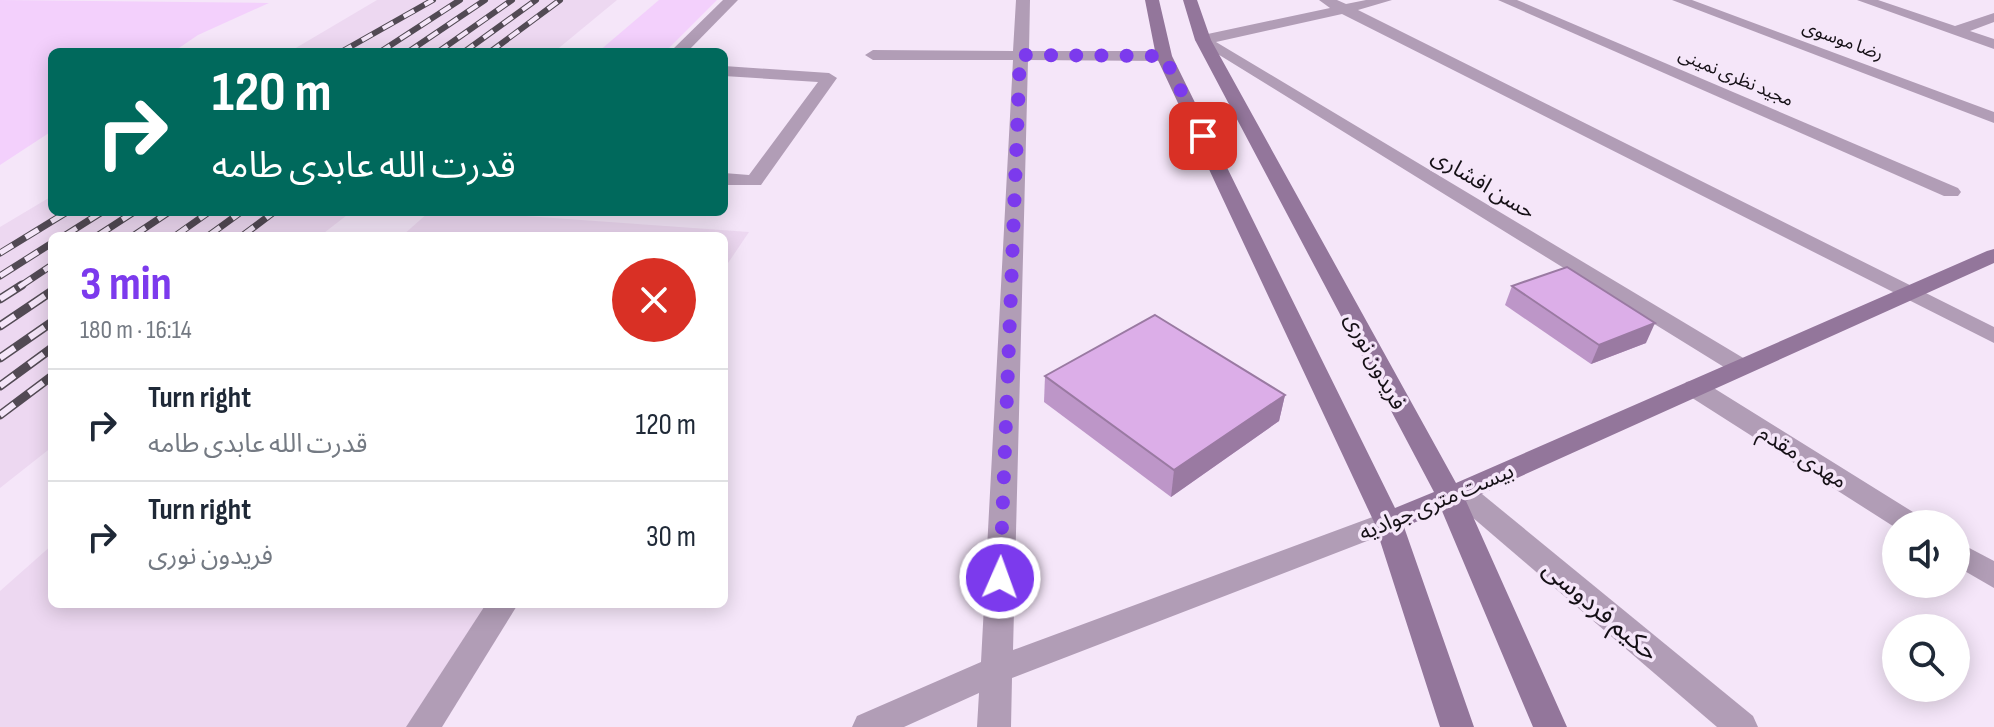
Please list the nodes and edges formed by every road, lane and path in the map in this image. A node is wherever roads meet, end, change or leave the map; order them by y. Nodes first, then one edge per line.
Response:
1 (731, 0) edge
2 (1023, 0) edge
3 (1152, 0) edge
4 (1190, 0) edge
5 (1326, 0) edge
6 (1385, 0) edge
7 (1505, 0) edge
8 (1679, 0) edge
9 (1864, 0) edge
10 (1343, 8) junction
11 (1994, 17) edge
12 (1955, 31) junction
13 (1203, 40) junction
14 (1994, 44) edge
15 (682, 48) edge
16 (873, 55) dead end
17 (1020, 55) junction
18 (1164, 56) junction
19 (728, 71) edge
20 (1994, 118) edge
21 (728, 179) edge
22 (1951, 192) dead end
23 (1994, 255) edge
24 (1907, 292) junction
25 (1994, 336) edge
26 (1741, 367) junction
27 (1695, 388) junction
28 (1456, 495) junction
29 (1889, 510) edge
30 (1388, 522) junction
31 (1970, 561) edge
32 (1994, 576) edge
33 (500, 608) edge
34 (996, 670) junction
35 (423, 727) edge
36 (869, 727) edge
37 (994, 727) edge
38 (1457, 727) edge
39 (1550, 727) edge
40 (1741, 727) edge

1 - 15 street
2 - 17 street
3 - 18 main road
4 - 13 main road, فریدون نوری
5 - 10 street
6 - 10 street
7 - 22 street, مجید نظری نمینی
8 - 20 street, رضا موسوی
9 - 12 street
10 - 13 street
10 - 24 street
11 - 12 street
12 - 14 street
13 - 26 street, حسن افشاری
13 - 28 main road, فریدون نوری
16 - 17 street
17 - 18 street
17 - 34 street
18 - 30 main road
19 - 21 street
23 - 24 main road, بیست متری جوادیه
24 - 25 street
24 - 26 main road, بیست متری جوادیه
26 - 27 main road, بیست متری جوادیه
27 - 28 main road, بیست متری جوادیه
27 - 29 street, مهدی مقدم
28 - 30 main road, بیست متری جوادیه
28 - 39 main road, فریدون نوری
28 - 40 street, حکیم فردوسی
30 - 34 street, بیست متری جوادیه
30 - 38 main road
31 - 32 street
33 - 35 street
34 - 36 street, بیست متری جوادیه
34 - 37 street

